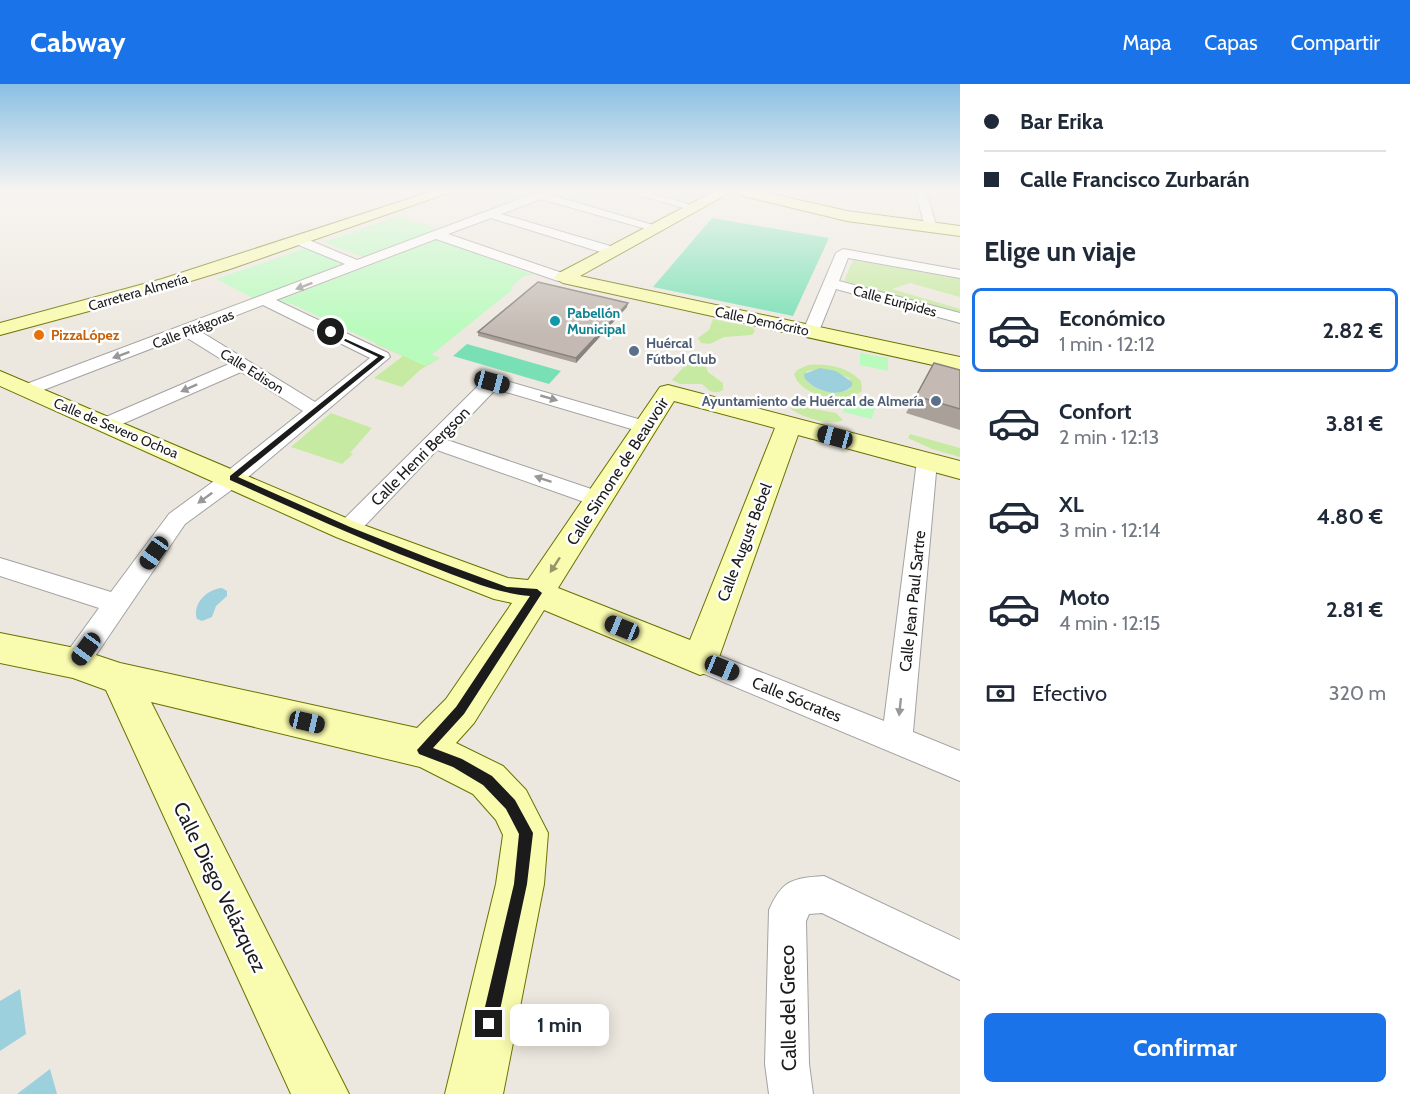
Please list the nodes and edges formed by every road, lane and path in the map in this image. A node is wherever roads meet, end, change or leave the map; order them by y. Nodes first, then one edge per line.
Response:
1 (305, 239) edge
2 (426, 239) edge
3 (449, 239) edge
4 (573, 239) edge
5 (635, 239) edge
6 (300, 241) junction
7 (612, 251) junction
8 (358, 265) junction
9 (960, 274) edge
10 (564, 278) junction
11 (831, 283) junction
12 (267, 301) junction
13 (960, 318) edge
14 (0, 329) edge
15 (188, 331) junction
16 (811, 331) junction
17 (960, 364) edge
18 (242, 365) junction
19 (0, 378) edge
20 (27, 390) junction
21 (316, 411) junction
22 (106, 424) junction
23 (789, 424) junction
24 (645, 426) junction
25 (434, 442) junction
26 (927, 461) junction
27 (960, 470) edge
28 (232, 478) junction
29 (598, 499) junction
30 (347, 530) junction
31 (0, 567) edge
32 (537, 593) junction
33 (118, 604) junction
34 (0, 648) edge
35 (700, 660) junction
36 (75, 663) junction
37 (120, 679) junction
38 (897, 740) junction
39 (423, 750) junction
40 (960, 766) edge
41 (960, 960) edge
42 (320, 1094) edge
43 (474, 1094) edge
44 (791, 1094) edge

1 - 6 street, Carretera Almería
2 - 8 street, Calle Pitágoras
3 - 10 street
4 - 7 street
5 - 7 street
6 - 8 street
6 - 14 street, Carretera Almería
7 - 10 street
8 -> 12 street, Calle Pitágoras
9 - 11 street
10 - 16 street, Calle Demócrito
11 - 13 street, Calle Euripides
11 - 16 street
12 - 15 street, Calle Pitágoras
12 - 21 street
15 - 18 street, Calle Edison
15 -> 20 street, Calle Pitágoras
16 - 17 street, Calle Demócrito
18 - 21 street, Calle Edison
18 -> 22 street
19 - 20 street, Calle de Severo Ochoa
20 - 22 street, Calle de Severo Ochoa
21 - 28 street
22 - 28 street, Calle de Severo Ochoa
23 - 24 street, Calle Simone de Beauvoir
23 - 26 street
23 - 35 street, Calle August Bebel
25 -> 24 street, Calle Henri Bergson
24 - 29 street, Calle Simone de Beauvoir
29 -> 25 street
25 - 30 street, Calle Henri Bergson
26 - 27 street
26 -> 38 street, Calle Jean Paul Sartre
28 - 30 street, Calle Sócrates
28 -> 33 street
29 -> 32 street, Calle Simone de Beauvoir
30 - 32 street, Calle Sócrates
31 - 33 street
32 - 35 street, Calle Sócrates
32 - 39 street, Calle Simone de Beauvoir
33 - 36 street
34 - 36 street
35 - 38 street, Calle Sócrates
36 - 37 street
37 - 39 street
37 - 42 street, Calle Diego Velázquez
38 - 40 street, Calle Sócrates
39 - 43 street
41 - 44 street, Calle del Greco

